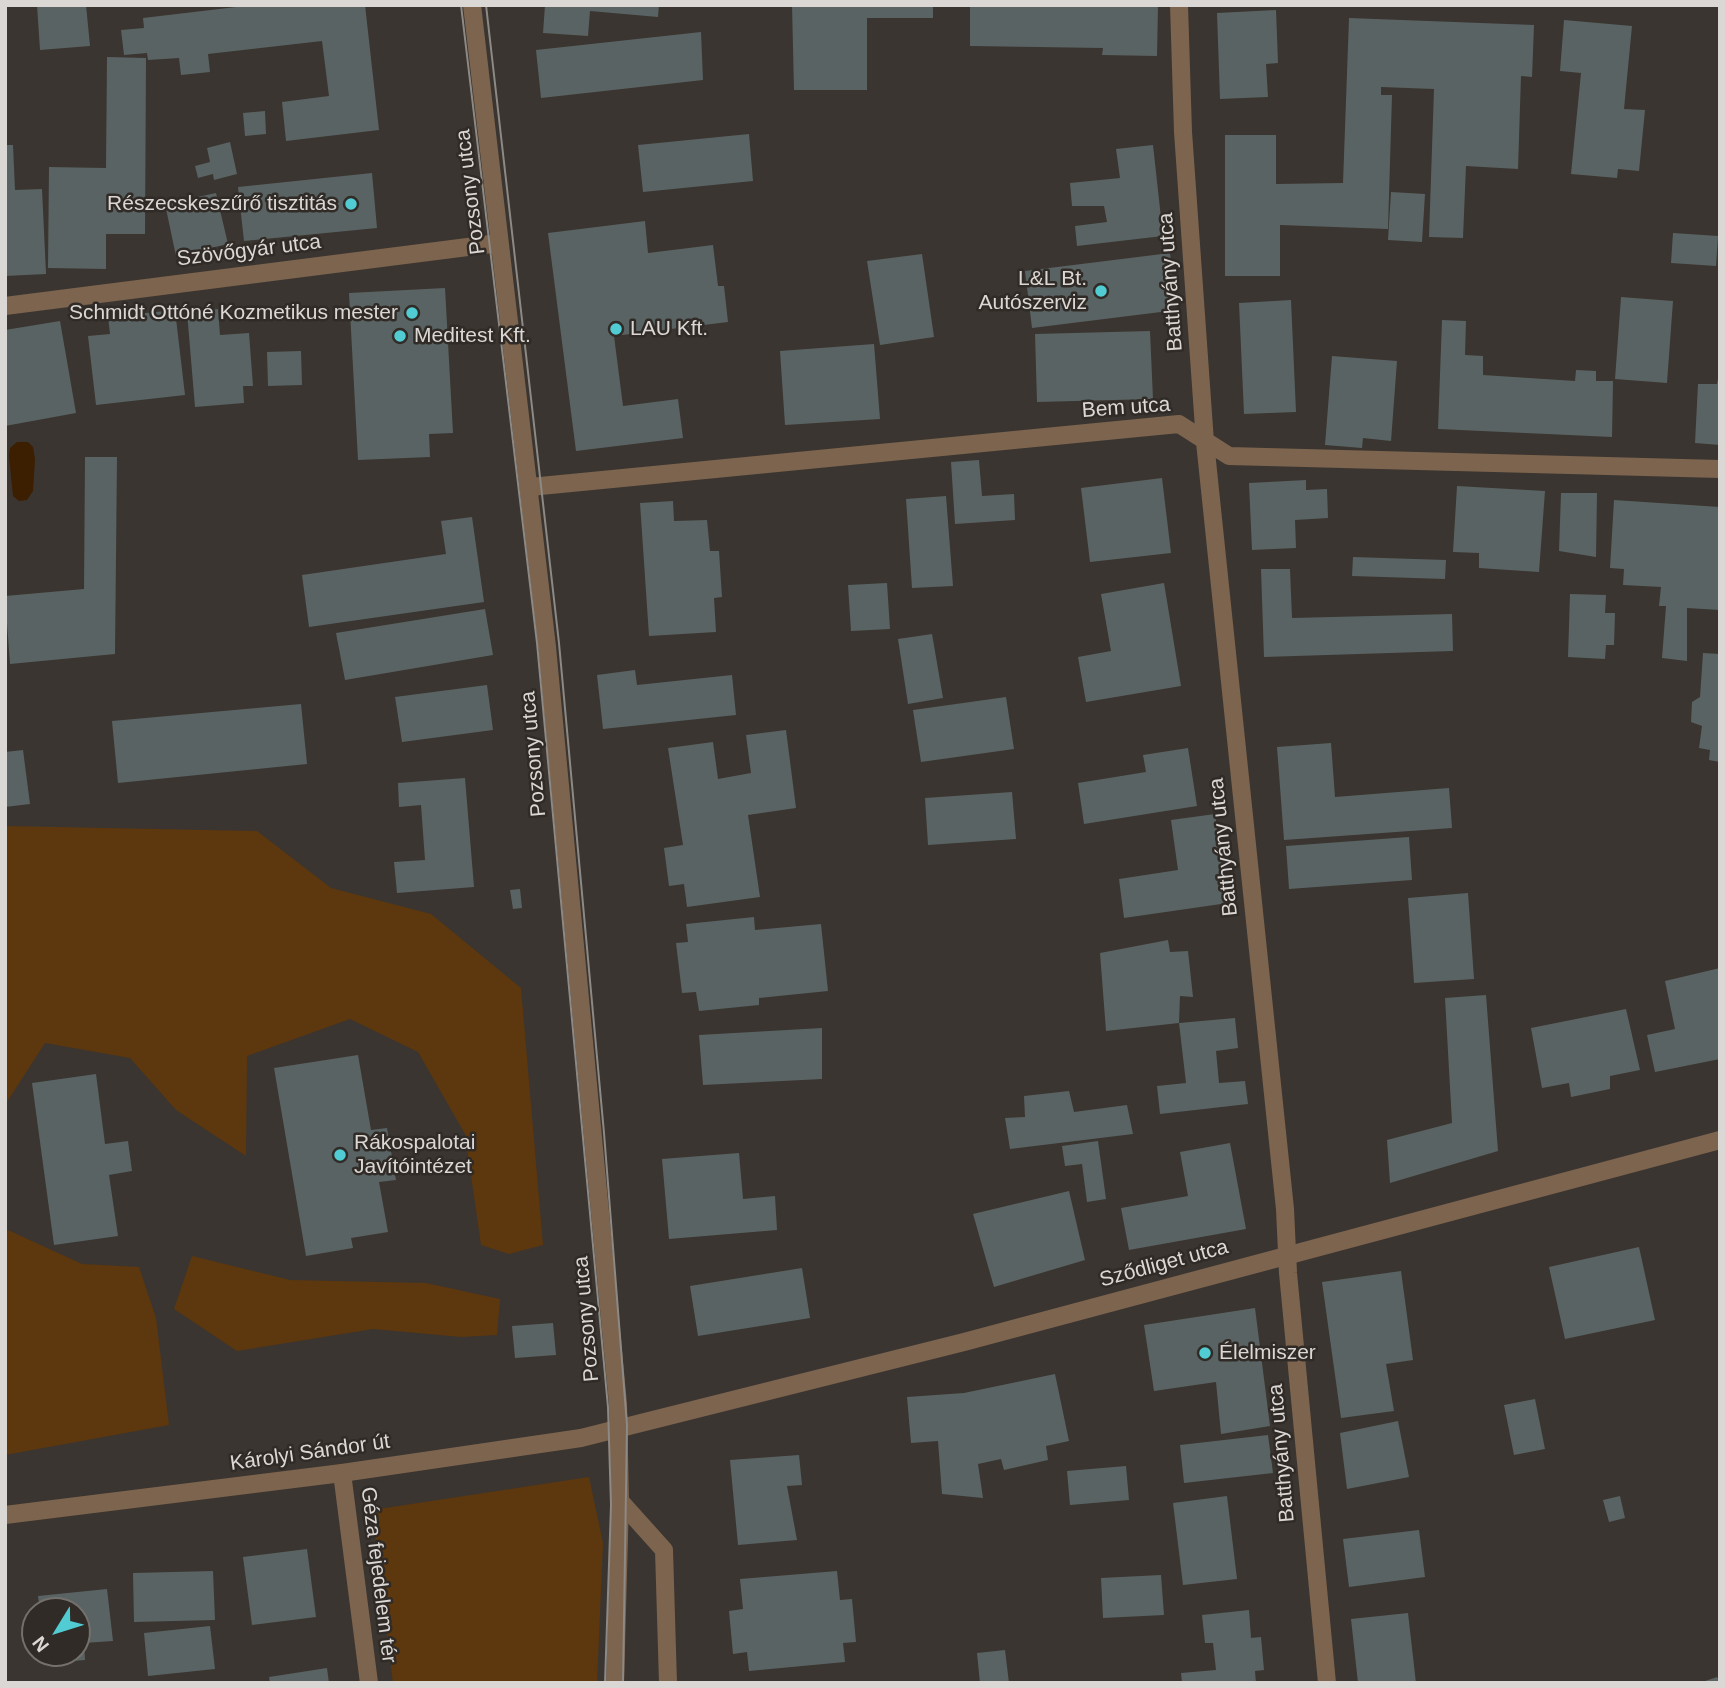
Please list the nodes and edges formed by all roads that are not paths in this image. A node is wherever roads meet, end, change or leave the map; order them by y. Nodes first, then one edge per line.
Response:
1 (472, 5) edge
2 (1179, 5) edge
3 (499, 243) junction
4 (5, 306) edge
5 (1205, 442) junction
6 (1720, 469) edge
7 (530, 487) junction
8 (1720, 1140) edge
9 (1287, 1254) junction
10 (619, 1428) junction
11 (342, 1473) junction
12 (620, 1501) junction
13 (5, 1515) edge
14 (369, 1683) edge
15 (615, 1683) edge
16 (668, 1683) edge
17 (1327, 1683) edge

1 - 3 street, Pozsony utca
2 - 5 street, Batthyány utca
3 - 4 street, Szövőgyár utca
3 - 7 street, Pozsony utca
5 - 6 street, Bem utca
5 - 7 street, Bem utca
5 - 9 street, Batthyány utca
7 - 10 street, Pozsony utca
8 - 9 street, Sződliget utca
9 - 10 street, Sződliget utca
9 - 17 street, Batthyány utca
10 - 11 street, Károlyi Sándor út
10 - 12 street, Pozsony utca
11 - 13 street, Károlyi Sándor út
11 - 14 street, Géza fejedelem tér
12 - 15 street, Pozsony utca
12 - 16 street

